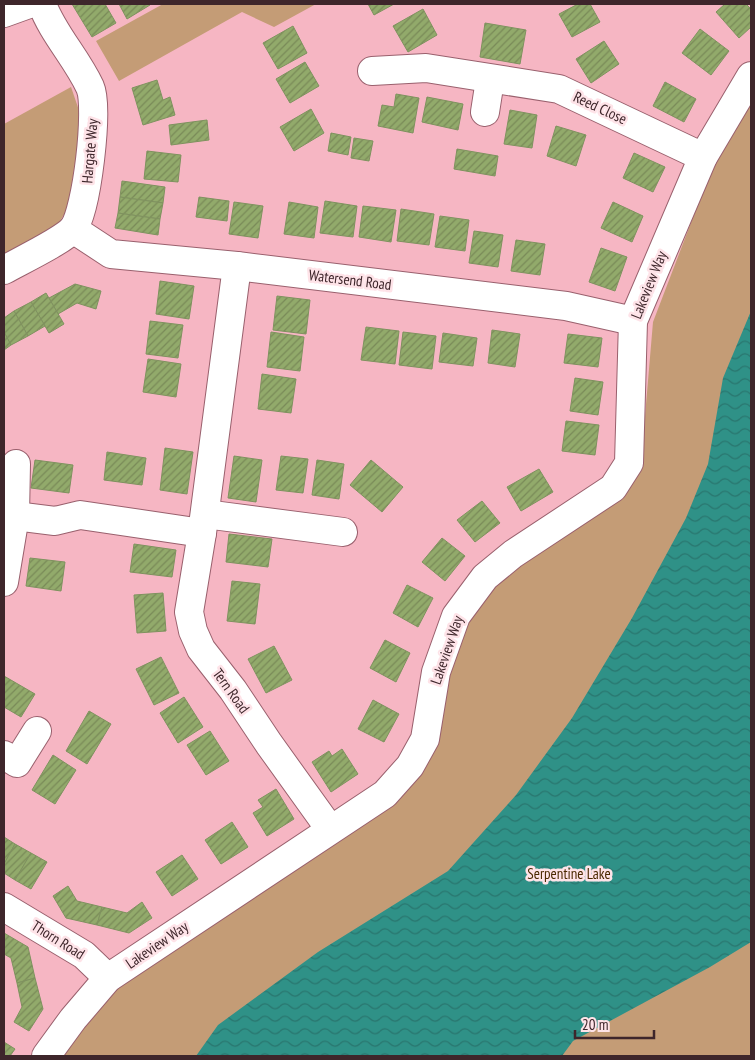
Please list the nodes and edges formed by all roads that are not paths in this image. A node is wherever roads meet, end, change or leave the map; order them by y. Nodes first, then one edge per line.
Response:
1 (29, 4) edge
2 (42, 4) edge
3 (4, 13) edge
4 (372, 71) dead end
5 (751, 76) edge
6 (490, 80) junction
7 (485, 112) dead end
8 (704, 157) junction
9 (73, 228) junction
10 (237, 266) junction
11 (4, 270) edge
12 (633, 320) junction
13 (16, 464) dead end
14 (15, 516) junction
15 (204, 524) junction
16 (343, 532) dead end
17 (4, 582) edge
18 (37, 731) dead end
19 (4, 755) edge
20 (330, 829) junction
21 (4, 907) edge
22 (108, 978) junction
23 (46, 1056) edge

1 - 3 street
2 - 9 street, Hargate Way
4 - 6 street, Reed Close
5 - 8 street, Lakeview Way
6 - 7 street
6 - 8 street, Reed Close
8 - 12 street, Lakeview Way
9 - 10 street, Watersend Road
9 - 11 street
10 - 12 street, Watersend Road
10 - 15 street, Tern Road
12 - 20 street, Lakeview Way
13 - 14 street
14 - 15 street
14 - 17 street
15 - 16 street
15 - 20 street, Tern Road
18 - 19 street
20 - 22 street, Lakeview Way
21 - 22 street, Thorn Road
22 - 23 street, Lakeview Way

